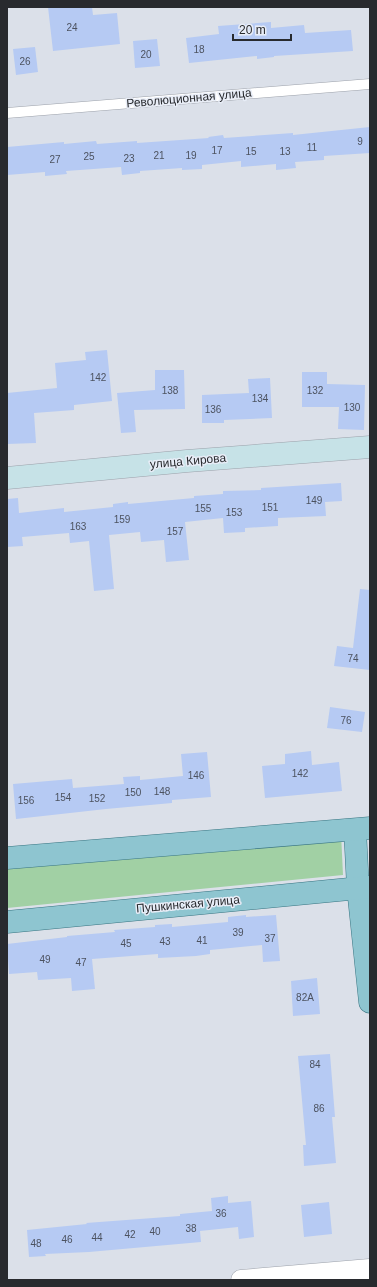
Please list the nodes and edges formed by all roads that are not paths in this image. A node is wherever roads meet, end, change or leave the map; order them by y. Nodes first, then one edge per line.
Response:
1 (370, 84) edge
2 (7, 113) edge
3 (370, 447) edge
4 (7, 478) edge
5 (362, 829) edge
6 (7, 858) edge
7 (364, 887) edge
8 (7, 922) edge
9 (370, 1002) edge
10 (370, 1269) edge
11 (241, 1280) edge

1 - 2 lane, Революционная улица
3 - 4 street, улица Кирова
5 - 6 main road
5 - 7 main road
7 - 8 main road, Пушкинская улица
7 - 9 main road
10 - 11 street

